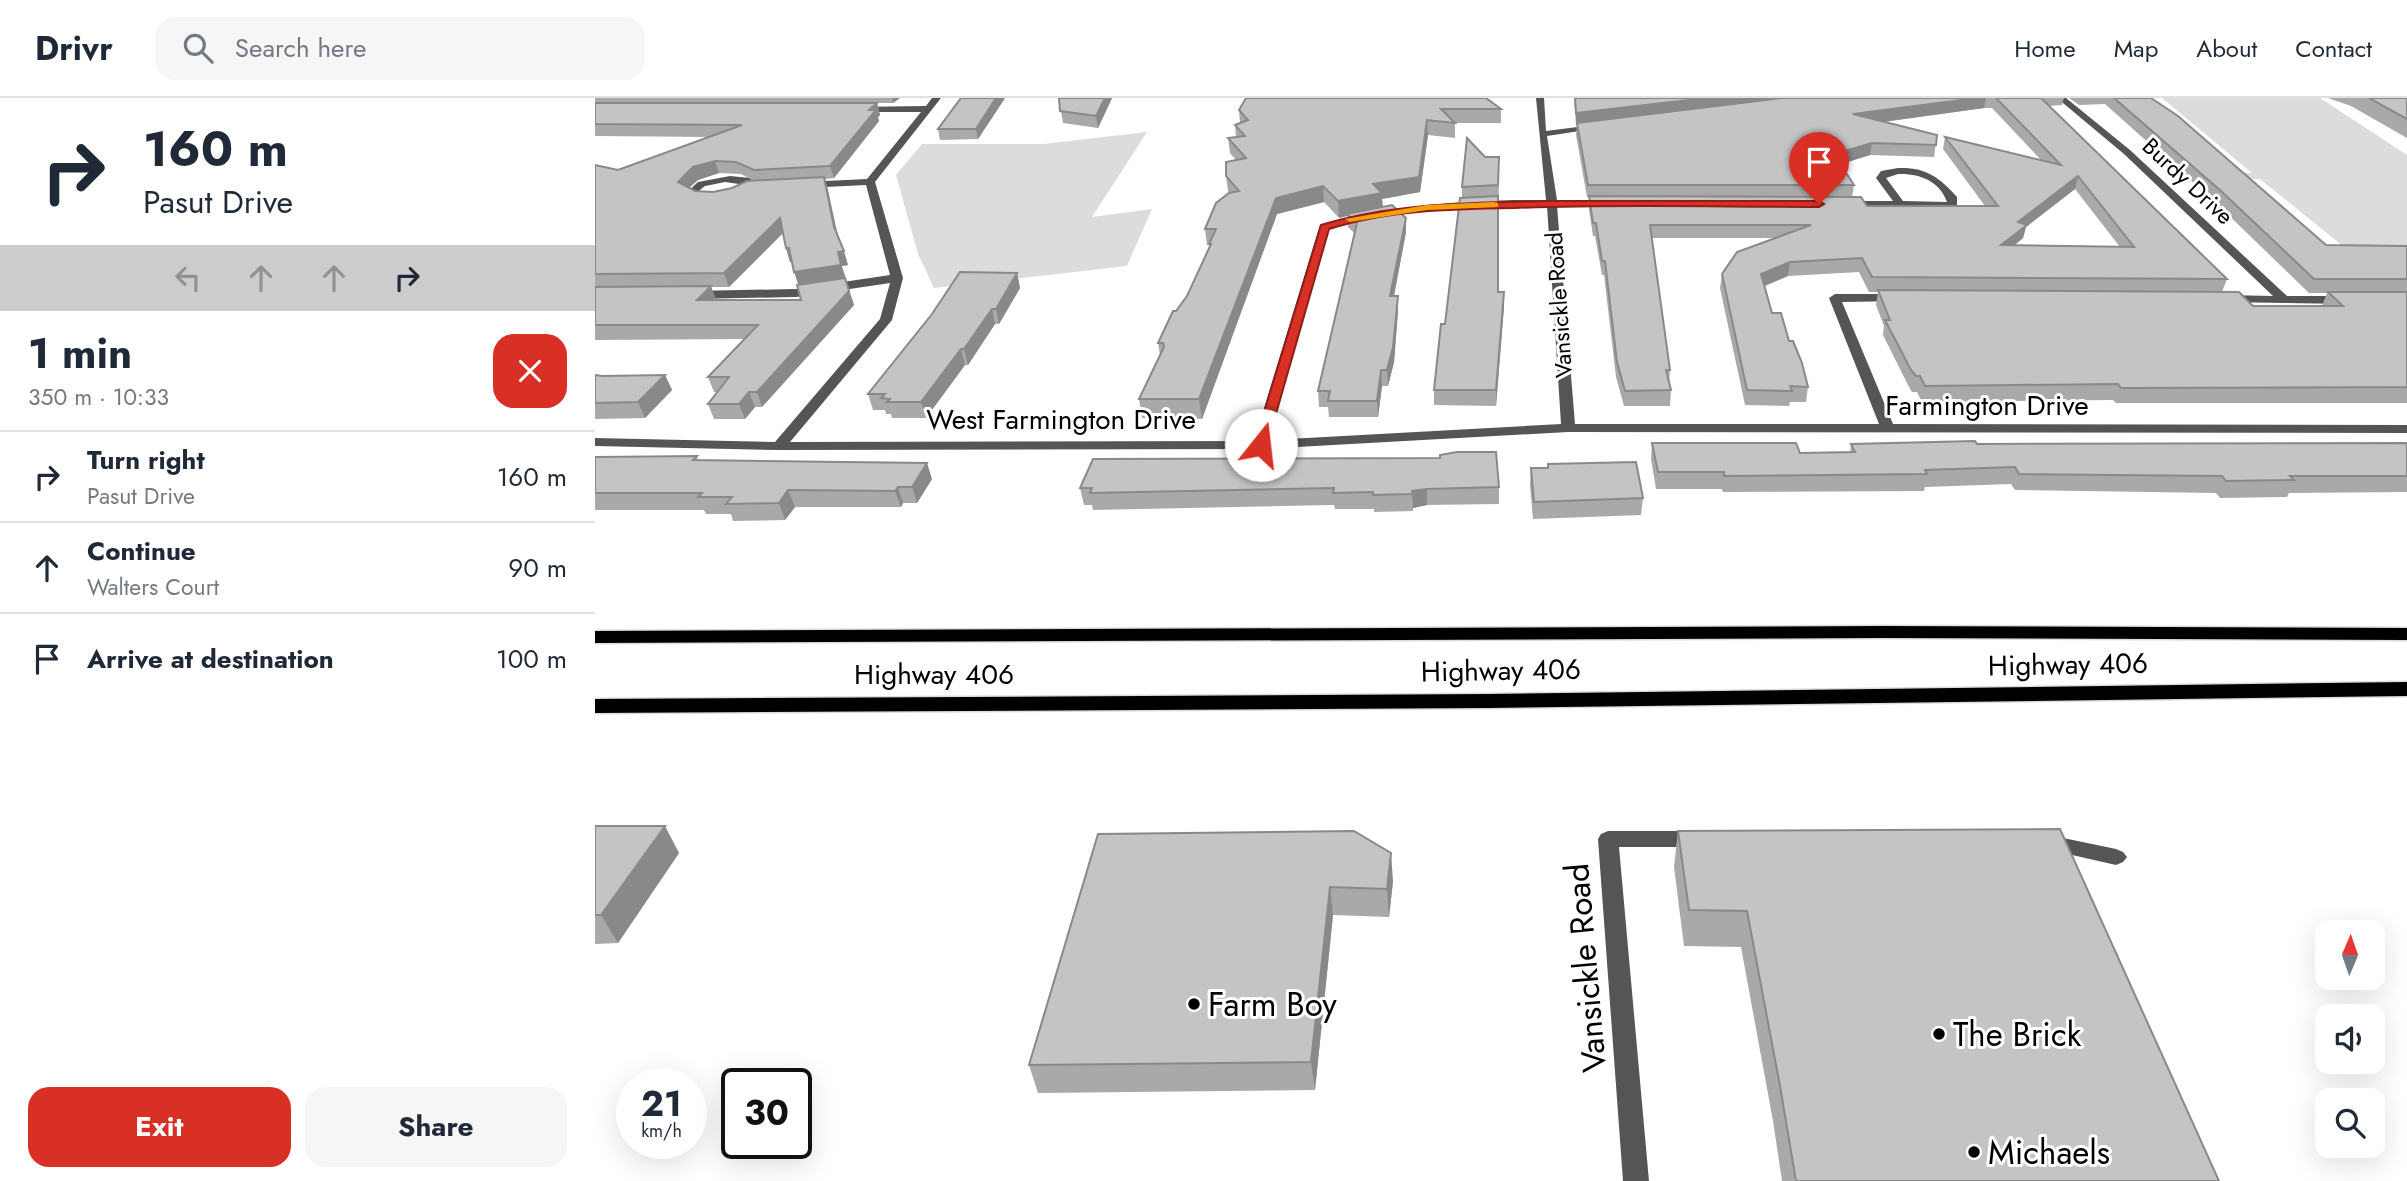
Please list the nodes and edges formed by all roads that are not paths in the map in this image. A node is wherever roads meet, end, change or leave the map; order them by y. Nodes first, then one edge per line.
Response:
1 (937, 98) edge
2 (1540, 98) edge
3 (2061, 98) edge
4 (846, 109) edge
5 (930, 109) junction
6 (1611, 126) edge
7 (1542, 134) junction
8 (870, 182) junction
9 (790, 186) edge
10 (763, 187) edge
11 (750, 188) junction
12 (1552, 204) junction
13 (1621, 204) edge
14 (1830, 204) edge
15 (1900, 204) junction
16 (897, 278) junction
17 (673, 295) edge
18 (1913, 298) edge
19 (2215, 299) edge
20 (2283, 299) junction
21 (2358, 300) edge
22 (1568, 428) junction
23 (1888, 429) junction
24 (2407, 429) edge
25 (595, 442) edge
26 (1261, 445) junction
27 (779, 446) junction
28 (2407, 634) edge
29 (595, 637) edge
30 (2407, 689) edge
31 (595, 706) edge
32 (1718, 839) edge
33 (2023, 840) edge
34 (2116, 857) dead end
35 (1636, 1181) edge

1 - 5 street
2 - 7 street, Vansickle Road
3 - 20 street, Burdy Drive
4 - 5 street
5 - 8 street
6 - 7 street
7 - 12 street, Vansickle Road
8 - 9 street
8 - 16 street
10 - 11 street
11 - 11 street
12 - 13 street
12 - 22 street, Vansickle Road
12 - 26 street
14 - 15 street
15 - 15 street
16 - 17 street
16 - 27 street
18 - 23 street
19 - 20 street
20 - 21 street
22 - 23 street, Farmington Drive
22 - 26 street, West Farmington Drive
23 - 24 street, Farmington Drive
25 - 27 street, West Farmington Drive
26 - 27 street, West Farmington Drive
28 - 29 highway, Highway 406
30 - 31 highway, Highway 406
32 - 35 street, Vansickle Road
33 - 34 street

